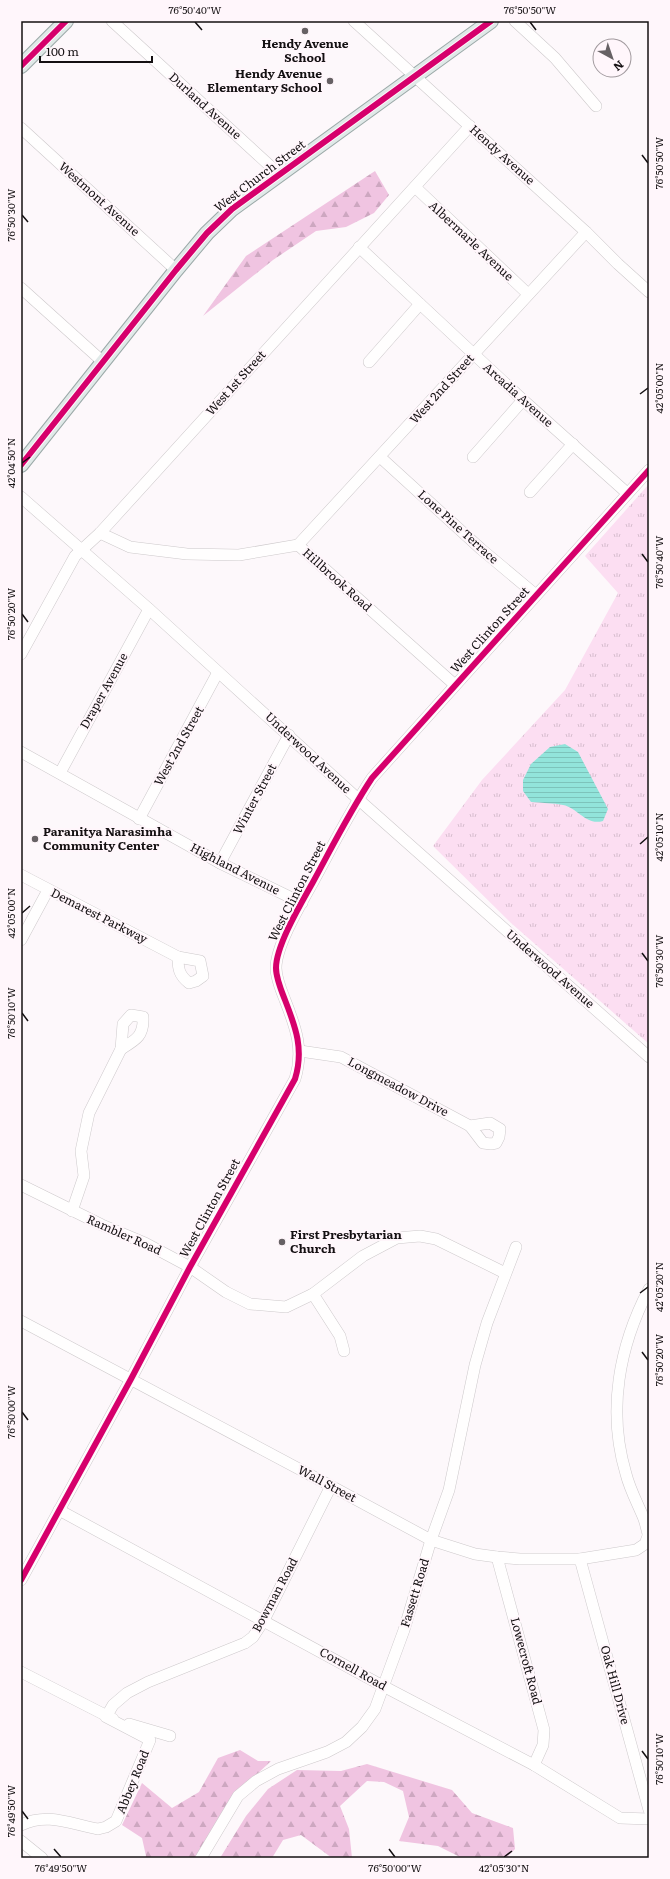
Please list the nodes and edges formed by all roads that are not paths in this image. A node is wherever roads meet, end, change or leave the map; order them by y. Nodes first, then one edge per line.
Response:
1 (66, 21) edge
2 (112, 21) edge
3 (354, 21) edge
4 (492, 21) edge
5 (515, 21) edge
6 (21, 66) edge
7 (415, 75) junction
8 (596, 106) dead end
9 (470, 126) junction
10 (21, 128) edge
11 (280, 175) junction
12 (415, 187) junction
13 (586, 232) junction
14 (359, 248) junction
15 (176, 270) junction
16 (21, 288) edge
17 (649, 292) edge
18 (528, 294) junction
19 (420, 304) junction
20 (473, 354) junction
21 (102, 361) junction
22 (369, 362) dead end
23 (523, 400) junction
24 (573, 444) junction
25 (380, 457) junction
26 (473, 457) dead end
27 (21, 465) edge
28 (649, 470) edge
29 (530, 492) dead end
30 (627, 493) junction
31 (21, 497) edge
32 (100, 533) junction
33 (298, 545) junction
34 (81, 550) junction
35 (536, 595) junction
36 (149, 609) junction
37 (21, 654) edge
38 (218, 672) junction
39 (455, 685) junction
40 (289, 735) junction
41 (21, 752) edge
42 (60, 773) junction
43 (358, 799) junction
44 (139, 819) junction
45 (220, 863) junction
46 (21, 875) edge
47 (48, 890) junction
48 (302, 903) junction
49 (21, 940) edge
50 (178, 957) dead end
51 (121, 1048) dead end
52 (300, 1051) junction
53 (649, 1057) edge
54 (470, 1126) dead end
55 (21, 1185) edge
56 (72, 1211) junction
57 (516, 1247) dead end
58 (190, 1267) junction
59 (506, 1272) junction
60 (649, 1289) edge
61 (313, 1294) junction
62 (21, 1321) edge
63 (344, 1351) dead end
64 (131, 1379) junction
65 (331, 1486) junction
66 (59, 1510) junction
67 (649, 1536) edge
68 (431, 1540) junction
69 (497, 1557) junction
70 (580, 1559) junction
71 (21, 1580) edge
72 (264, 1620) junction
73 (21, 1672) edge
74 (383, 1686) junction
75 (106, 1717) junction
76 (170, 1736) dead end
77 (534, 1765) junction
78 (649, 1810) edge
79 (649, 1819) edge
80 (21, 1825) edge
81 (21, 1841) edge
82 (35, 1856) edge
83 (201, 1858) edge

1 - 6 main road
2 - 11 street, Durland Avenue
3 - 7 street, Hendy Avenue
4 - 7 main road, West Church Street
5 - 8 street
7 - 9 street, Hendy Avenue
7 - 11 main road, West Church Street
9 - 12 street, West 1st Street
9 - 13 street, Hendy Avenue
10 - 15 street, Westmont Avenue
11 - 15 main road, West Church Street
12 - 14 street, West 1st Street
12 - 18 street, Albermarle Avenue
13 - 17 street, Hendy Avenue
13 - 18 street, West 2nd Street
14 - 19 street, Arcadia Avenue
14 - 32 street, West 1st Street
15 - 21 main road, West Church Street
16 - 21 street
18 - 20 street, West 2nd Street
19 - 20 street, Arcadia Avenue
19 - 22 street
20 - 23 street, Arcadia Avenue
20 - 25 street, West 2nd Street
21 - 27 main road, West Church Street
23 - 24 street, Arcadia Avenue
23 - 26 street
24 - 29 street
24 - 30 street, Arcadia Avenue
25 - 33 street, West 2nd Street
25 - 35 street, Lone Pine Terrace
28 - 30 street, West Clinton Street
30 - 35 street, West Clinton Street
31 - 34 street, Underwood Avenue
32 - 33 street, Hillbrook Road
32 - 34 street, West 1st Street
33 - 39 street, Hillbrook Road
34 - 36 street, Underwood Avenue
34 - 37 street, West 1st Street
35 - 39 street, West Clinton Street
36 - 38 street, Underwood Avenue
36 - 42 street, Draper Avenue
38 - 40 street, Underwood Avenue
38 - 44 street, West 2nd Street
39 - 43 street, West Clinton Street
40 - 43 street, Underwood Avenue
40 - 45 street, Winter Street
41 - 42 street, Highland Avenue
42 - 44 street, Highland Avenue
43 - 48 street, West Clinton Street
43 - 53 street, Underwood Avenue
44 - 45 street, Highland Avenue
45 - 48 street, Highland Avenue
46 - 47 street, Demarest Parkway
47 - 49 street
47 - 50 street, Demarest Parkway
48 - 52 street, West Clinton Street
51 - 56 street
52 - 54 street, Longmeadow Drive
52 - 58 street, West Clinton Street
55 - 56 street, Rambler Road
56 - 58 street, Rambler Road
57 - 59 street, Fassett Road
58 - 61 street, Rambler Road
58 - 64 street, West Clinton Street
59 - 61 street, Rambler Road
59 - 68 street, Fassett Road
60 - 67 street
61 - 63 street
62 - 64 street, Wall Street
64 - 65 street, Wall Street
64 - 66 street, West Clinton Street
65 - 68 street, Wall Street
65 - 72 street, Bowman Road
66 - 71 street, West Clinton Street
66 - 72 street, Cornell Road
67 - 70 street, Wall Street
68 - 69 street, Wall Street
68 - 74 street, Fassett Road
69 - 70 street, Wall Street
69 - 77 street, Lowecroft Road
70 - 78 street, Oak Hill Drive
72 - 74 street, Cornell Road
72 - 75 street, Bowman Road
73 - 75 street
74 - 77 street, Cornell Road
74 - 83 street, Fassett Road
75 - 76 street
75 - 80 street, Abbey Road
77 - 79 street, Cornell Road
81 - 82 street

